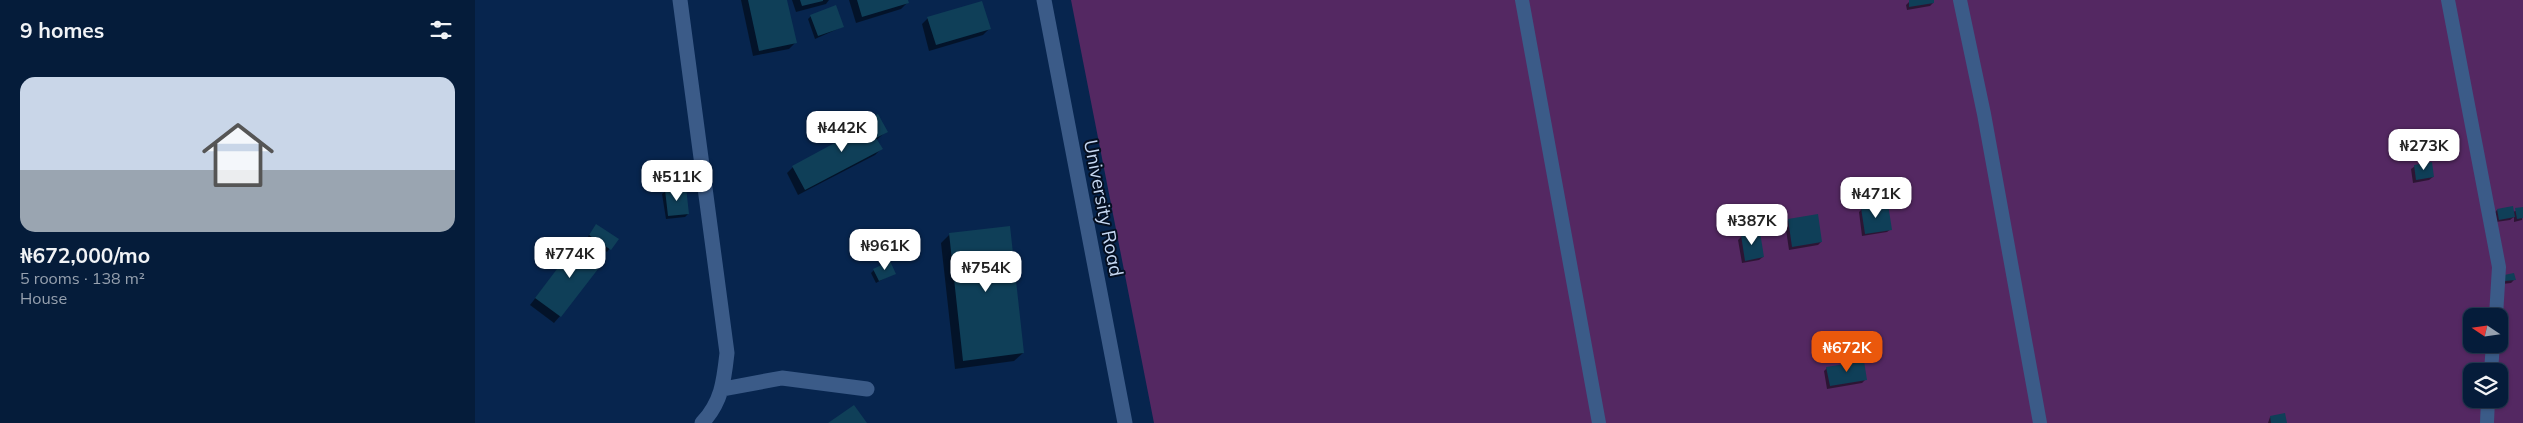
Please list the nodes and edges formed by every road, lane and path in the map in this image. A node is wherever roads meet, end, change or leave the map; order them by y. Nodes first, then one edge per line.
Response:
1 (680, 0) edge
2 (1044, 0) edge
3 (1522, 0) edge
4 (1959, 0) edge
5 (2448, 0) edge
6 (2497, 308) edge
7 (723, 389) junction
8 (867, 389) dead end
9 (2488, 408) edge
10 (702, 423) edge
11 (1125, 423) edge
12 (1599, 423) edge
13 (2040, 423) edge
14 (2487, 423) edge

1 - 7 street
2 - 11 street, University Road
3 - 12 lane
4 - 13 lane
5 - 6 lane
7 - 8 street
7 - 10 street
9 - 14 lane

